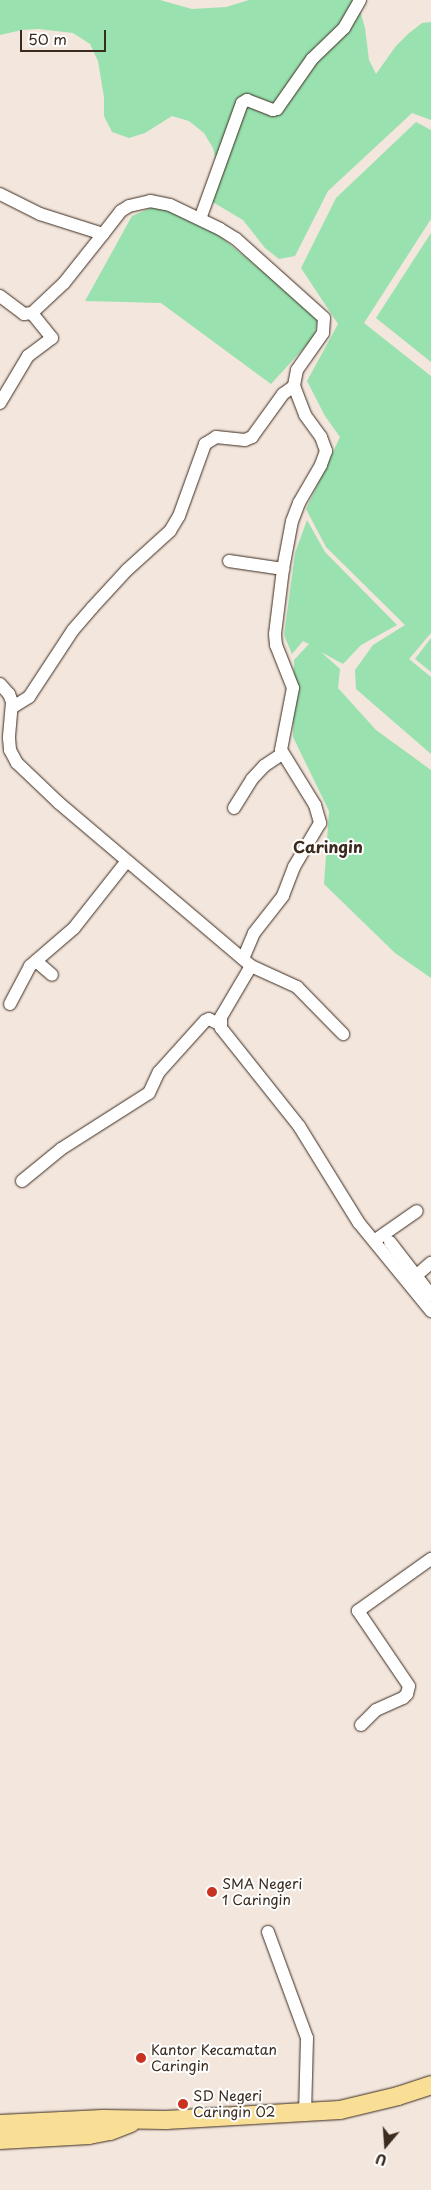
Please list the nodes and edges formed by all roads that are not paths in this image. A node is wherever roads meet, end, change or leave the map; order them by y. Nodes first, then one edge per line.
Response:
1 (360, 0) edge
2 (0, 194) edge
3 (200, 220) junction
4 (103, 234) junction
5 (0, 296) edge
6 (32, 313) junction
7 (294, 386) junction
8 (0, 403) edge
9 (229, 561) dead end
10 (283, 569) junction
11 (0, 684) edge
12 (13, 707) junction
13 (282, 754) junction
14 (234, 808) dead end
15 (127, 861) junction
16 (36, 961) junction
17 (247, 962) junction
18 (52, 976) dead end
19 (10, 1004) dead end
20 (219, 1024) junction
21 (343, 1034) dead end
22 (22, 1181) dead end
23 (417, 1211) dead end
24 (374, 1241) junction
25 (390, 1242) dead end
26 (431, 1263) edge
27 (412, 1279) junction
28 (431, 1294) edge
29 (431, 1311) edge
30 (431, 1559) edge
31 (360, 1725) dead end
32 (268, 1932) dead end
33 (431, 2085) edge
34 (304, 2113) junction
35 (138, 2120) junction
36 (0, 2124) edge
37 (8, 2139) edge
38 (0, 2150) edge

1 - 3 street
2 - 4 street
3 - 4 street
3 - 7 street
4 - 6 street
5 - 6 street
6 - 8 street
7 - 10 street
7 - 12 street
9 - 10 street
10 - 13 street
11 - 12 street
12 - 15 street
13 - 14 street
13 - 17 street
15 - 16 street
15 - 17 street
16 - 18 street
16 - 19 street
17 - 20 street
17 - 21 street
20 - 22 street
20 - 24 street
23 - 24 street
24 - 27 street
25 - 27 street
26 - 27 street
27 - 28 street
27 - 29 street
30 - 31 street
32 - 34 street
33 - 34 highway
34 - 35 highway
35 - 36 highway
35 - 37 highway
37 - 38 highway

